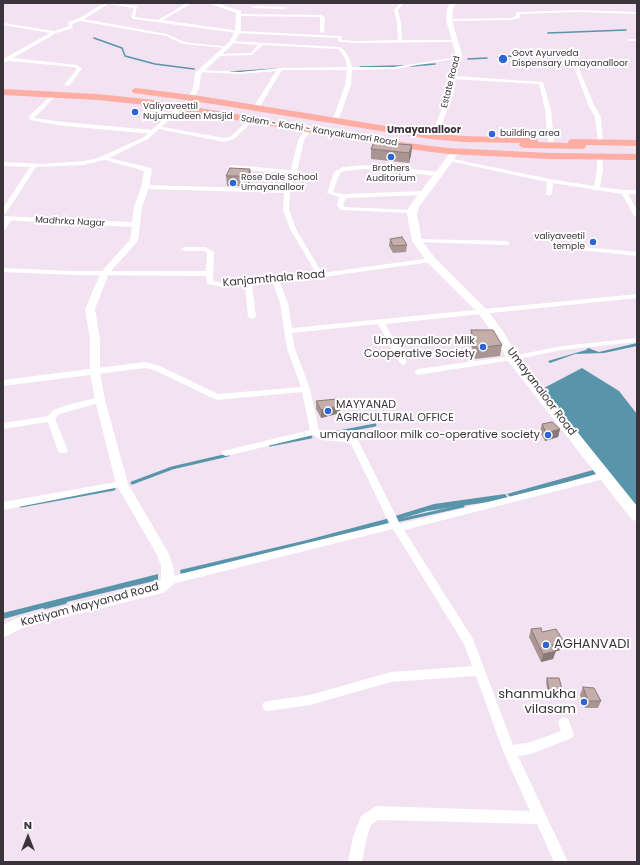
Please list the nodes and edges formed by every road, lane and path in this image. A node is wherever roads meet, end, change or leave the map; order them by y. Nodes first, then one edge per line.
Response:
1 (108, 3) edge
2 (190, 3) edge
3 (210, 3) edge
4 (261, 3) edge
5 (402, 3) edge
6 (452, 3) edge
7 (253, 7) junction
8 (284, 8) dead end
9 (634, 11) edge
10 (239, 14) junction
11 (80, 20) junction
12 (449, 20) junction
13 (159, 21) junction
14 (3, 24) edge
15 (54, 32) junction
16 (238, 32) junction
17 (322, 32) dead end
18 (630, 40) dead end
19 (637, 40) edge
20 (400, 41) junction
21 (456, 41) junction
22 (232, 42) junction
23 (262, 44) junction
24 (226, 47) junction
25 (571, 54) dead end
26 (218, 55) junction
27 (457, 58) junction
28 (5, 60) edge
29 (350, 68) junction
30 (280, 69) junction
31 (200, 71) junction
32 (454, 78) junction
33 (51, 84) dead end
34 (3, 85) edge
35 (67, 85) junction
36 (79, 86) dead end
37 (3, 88) edge
38 (130, 90) dead end
39 (3, 92) edge
40 (55, 94) junction
41 (190, 98) junction
42 (179, 108) junction
43 (256, 108) junction
44 (251, 120) junction
45 (335, 121) junction
46 (309, 129) junction
47 (155, 130) junction
48 (434, 136) junction
49 (551, 141) junction
50 (601, 142) junction
51 (637, 143) edge
52 (637, 147) edge
53 (637, 152) edge
54 (452, 156) junction
55 (599, 156) junction
56 (637, 157) edge
57 (102, 159) junction
58 (3, 164) edge
59 (33, 167) junction
60 (231, 167) edge
61 (294, 172) junction
62 (439, 174) junction
63 (550, 181) junction
64 (145, 186) junction
65 (597, 187) junction
66 (288, 192) junction
67 (624, 192) junction
68 (637, 192) edge
69 (424, 193) junction
70 (549, 194) dead end
71 (343, 196) junction
72 (412, 211) junction
73 (637, 216) edge
74 (5, 217) edge
75 (137, 225) junction
76 (3, 229) edge
77 (418, 241) junction
78 (507, 243) dead end
79 (184, 248) dead end
80 (572, 248) dead end
81 (637, 254) edge
82 (431, 260) junction
83 (3, 270) edge
84 (105, 272) junction
85 (209, 274) junction
86 (320, 275) junction
87 (276, 281) junction
88 (248, 283) junction
89 (637, 296) edge
90 (483, 312) junction
91 (252, 317) dead end
92 (381, 323) junction
93 (288, 331) junction
94 (637, 340) edge
95 (512, 358) junction
96 (403, 362) dead end
97 (418, 372) dead end
98 (95, 373) junction
99 (3, 383) edge
100 (306, 389) junction
101 (100, 400) junction
102 (51, 419) junction
103 (3, 426) edge
104 (315, 432) junction
105 (63, 451) dead end
106 (226, 453) dead end
107 (604, 476) junction
108 (122, 484) junction
109 (3, 506) edge
110 (637, 516) edge
111 (396, 526) junction
112 (168, 581) junction
113 (3, 632) edge
114 (480, 671) junction
115 (268, 706) dead end
116 (564, 723) dead end
117 (509, 751) junction
118 (540, 818) junction
119 (356, 862) edge
120 (561, 862) edge

1 - 11 street
1 - 13 street
2 - 13 street
3 - 10 street
4 - 7 street
5 - 20 street
6 - 12 street, Estate Road
7 - 8 street
7 - 10 street
9 - 12 street
10 - 16 street
10 - 17 street
11 - 15 street
11 - 24 street
12 - 21 street, Estate Road
13 - 16 street
14 - 15 street
15 - 28 street
16 - 20 street
16 - 22 street
18 - 19 street
20 - 21 street
21 - 27 street, Estate Road
22 - 23 street
22 - 24 street
23 - 26 street
23 - 29 street
24 - 26 street
25 - 50 street
26 - 31 street
27 - 29 street
27 - 32 street, Estate Road
28 - 35 street
29 - 30 street
29 - 45 street
30 - 31 street
30 - 43 street
31 - 41 street
32 - 48 street, Estate Road
32 - 49 street
33 - 35 highway
34 - 52 highway
35 - 36 highway
37 - 53 highway
38 - 41 highway, Salem - Kochi - Kanyakumari Road
39 - 40 highway, Salem - Kochi - Kanyakumari Road
40 - 42 highway, Salem - Kochi - Kanyakumari Road
40 - 47 street
41 - 43 highway, Salem - Kochi - Kanyakumari Road
42 - 44 highway, Salem - Kochi - Kanyakumari Road
42 - 47 street
43 - 45 highway, Salem - Kochi - Kanyakumari Road
44 - 46 highway, Salem - Kochi - Kanyakumari Road
44 - 47 street
45 - 48 highway, Salem - Kochi - Kanyakumari Road
46 - 54 highway, Salem - Kochi - Kanyakumari Road
46 - 61 street
47 - 57 street
48 - 49 highway, Salem - Kochi - Kanyakumari Road
49 - 50 highway, Salem - Kochi - Kanyakumari Road
50 - 51 highway, Salem - Kochi - Kanyakumari Road
54 - 55 highway, Salem - Kochi - Kanyakumari Road
54 - 62 main road
54 - 63 street
55 - 56 highway, Salem - Kochi - Kanyakumari Road
55 - 65 street
57 - 59 street
57 - 64 street, Kottiyam Mayyanad Road
58 - 59 street
59 - 74 street
60 - 61 street
61 - 66 street
62 - 69 main road
62 - 71 street
63 - 65 street
63 - 70 street
64 - 66 street
64 - 75 street, Kottiyam Mayyanad Road
65 - 67 street
66 - 86 street
67 - 68 street
67 - 73 street
69 - 71 street
69 - 72 main road
71 - 72 street
72 - 77 main road, Umayanaloor Road
74 - 75 street, Madhrka Nagar
74 - 76 street
75 - 84 street, Kottiyam Mayyanad Road
77 - 78 street
77 - 82 main road, Umayanaloor Road
79 - 85 street
80 - 81 street
82 - 86 street, Kanjamthala Road
82 - 90 main road, Umayanaloor Road
83 - 84 street, Kanjamthala Road
84 - 85 street, Kanjamthala Road
84 - 98 street, Kottiyam Mayyanad Road
85 - 88 street, Kanjamthala Road
86 - 87 street, Kanjamthala Road
87 - 88 street, Kanjamthala Road
87 - 93 street
88 - 91 street
89 - 90 street
90 - 92 street
90 - 95 main road, Umayanaloor Road
92 - 93 street
92 - 96 street
93 - 100 street
94 - 95 street
95 - 97 street
95 - 107 main road, Umayanaloor Road
98 - 99 street
98 - 100 street
98 - 101 street, Kottiyam Mayyanad Road
100 - 104 street
101 - 102 street
101 - 108 street, Kottiyam Mayyanad Road
102 - 103 street
102 - 105 street
104 - 106 street
104 - 111 street
107 - 110 main road, Umayanaloor Road
107 - 111 street
108 - 109 street
108 - 112 street, Kottiyam Mayyanad Road
111 - 112 street
111 - 114 street
112 - 113 street, Kottiyam Mayyanad Road
114 - 115 street
114 - 117 street
116 - 117 street
117 - 118 street
118 - 119 street
118 - 120 street

